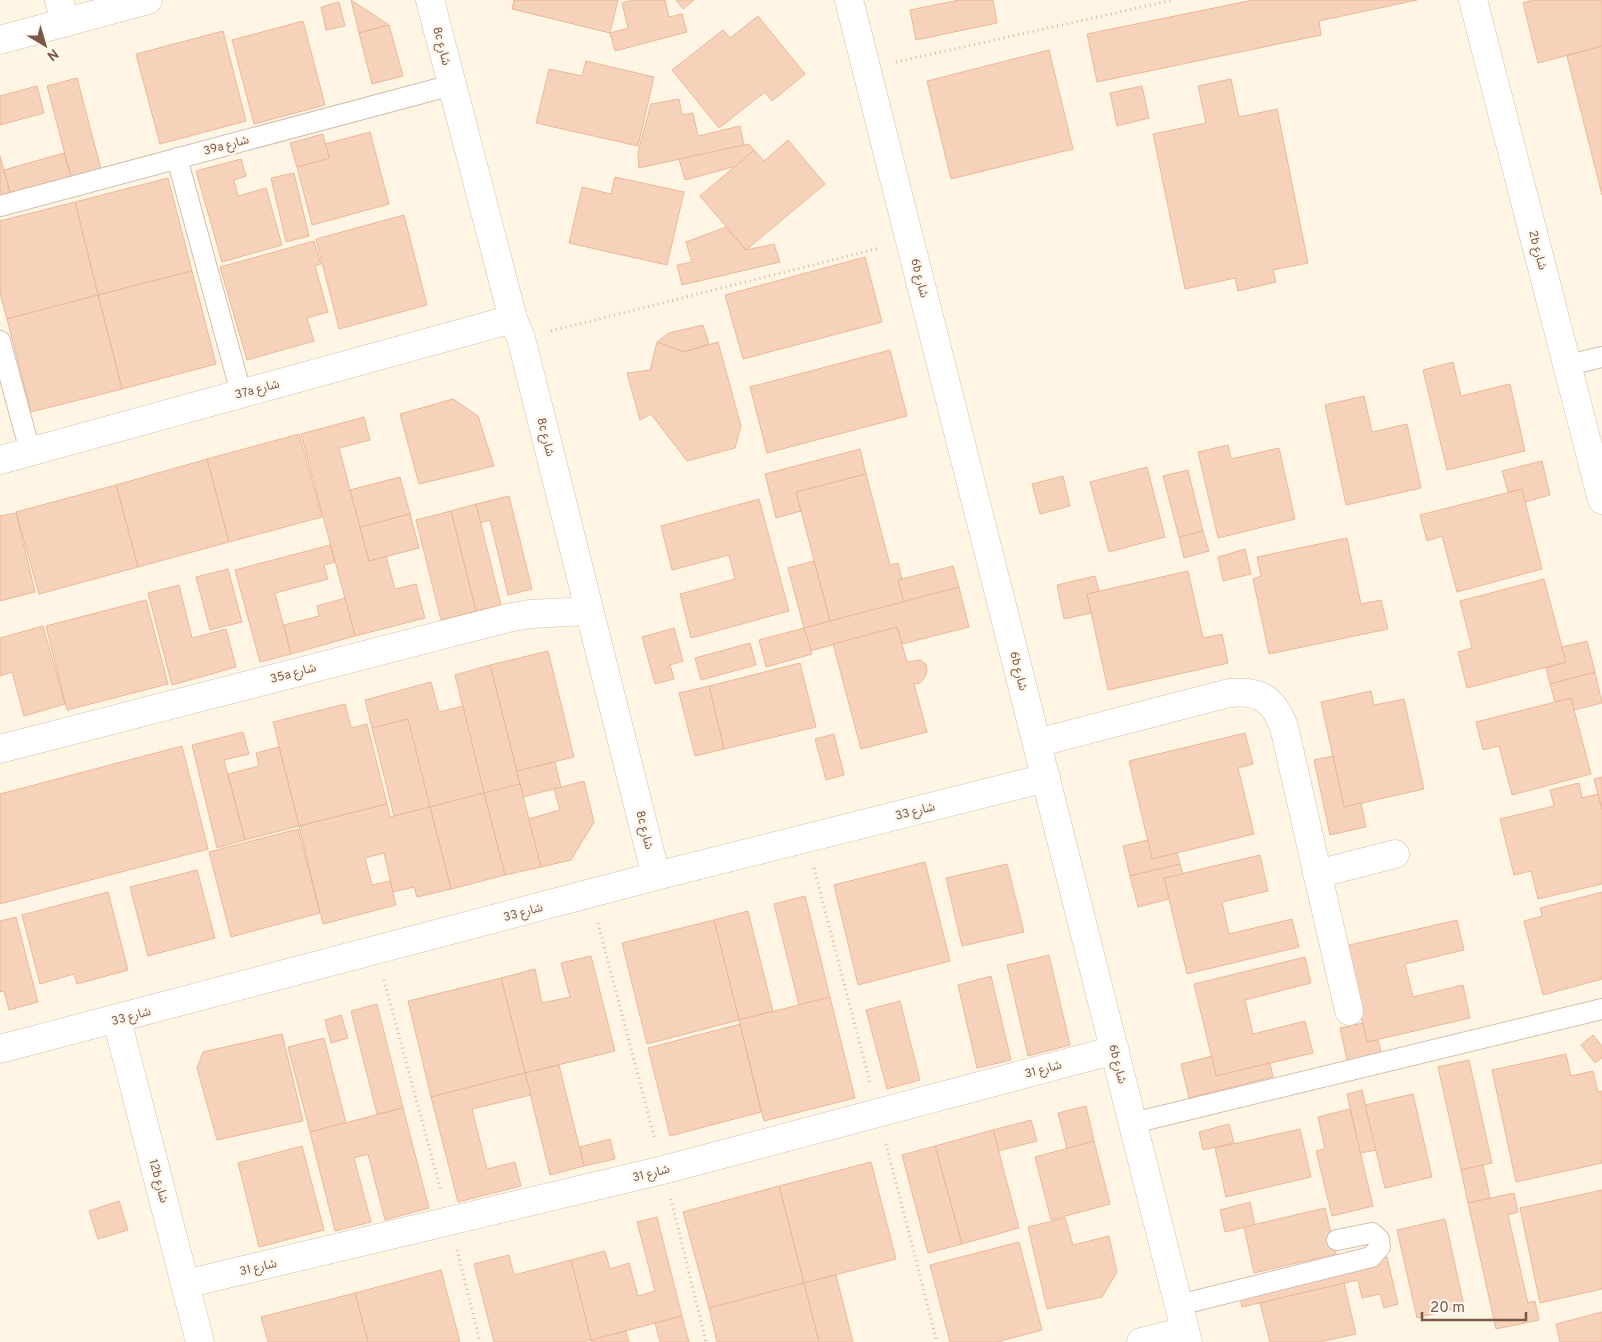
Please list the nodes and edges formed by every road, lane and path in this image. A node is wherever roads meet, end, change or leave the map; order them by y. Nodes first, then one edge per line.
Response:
1 (148, 0) edge
2 (430, 0) edge
3 (849, 0) edge
4 (1173, 0) edge
5 (1473, 0) edge
6 (62, 12) edge
7 (0, 40) edge
8 (866, 69) junction
9 (452, 84) junction
10 (177, 158) junction
11 (0, 206) edge
12 (910, 241) junction
13 (517, 328) junction
14 (0, 341) edge
15 (1602, 357) edge
16 (1568, 365) junction
17 (241, 393) junction
18 (30, 452) junction
19 (0, 460) edge
20 (1602, 500) edge
21 (588, 611) junction
22 (1037, 743) junction
23 (0, 750) edge
24 (1046, 778) junction
25 (1395, 854) dead end
26 (1318, 874) junction
27 (656, 876) junction
28 (590, 894) junction
29 (376, 951) junction
30 (1602, 1009) edge
31 (1349, 1011) dead end
32 (117, 1020) junction
33 (0, 1049) edge
34 (1115, 1050) junction
35 (1132, 1123) junction
36 (663, 1170) junction
37 (450, 1222) junction
38 (1337, 1240) dead end
39 (186, 1284) junction
40 (1184, 1326) edge
41 (200, 1342) edge
42 (480, 1342) edge
43 (706, 1342) edge
44 (1141, 1342) edge

1 - 6 street
2 - 9 street, 8c شارع
3 - 8 street, 6b شارع
4 - 8 path
5 - 16 street, 2b شارع
6 - 7 street
8 - 12 street, 6b شارع
9 - 10 lane, 39a شارع
9 - 13 street, 8c شارع
10 - 11 lane, 39a شارع
10 - 17 lane
12 - 13 path
12 - 22 street, 6b شارع
13 - 17 street, 37a شارع
13 - 21 street, 8c شارع
14 - 18 lane
15 - 16 lane
16 - 20 street, 2b شارع
17 - 18 street, 37a شارع
18 - 19 street, 37a شارع
21 - 23 street, 35a شارع
21 - 27 street, 8c شارع
22 - 24 street, 6b شارع
22 - 26 street
24 - 27 street, شارع 33
24 - 34 street, 6b شارع
25 - 26 street
26 - 31 street
27 - 28 street, شارع 33
28 - 29 street, شارع 33
28 - 36 path
29 - 32 street, شارع 33
29 - 37 path
30 - 35 lane
32 - 33 street, شارع 33
32 - 39 street, 12b شارع
34 - 35 street, 6b شارع
34 - 36 street, شارع 31
35 - 40 street, 6b شارع
36 - 37 street, شارع 31
36 - 43 path
37 - 39 street, شارع 31
37 - 42 path
38 - 40 lane
39 - 41 street, 12b شارع
40 - 44 street

